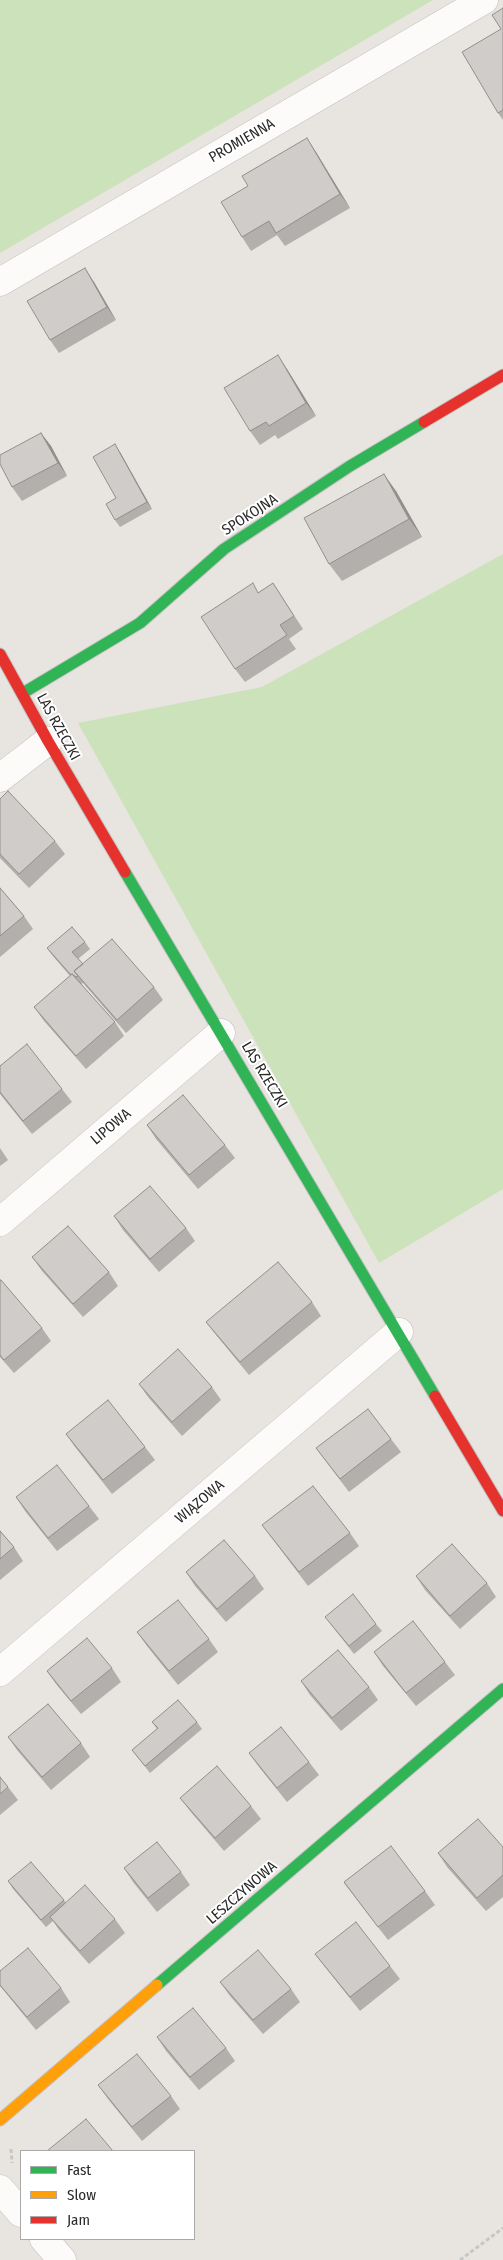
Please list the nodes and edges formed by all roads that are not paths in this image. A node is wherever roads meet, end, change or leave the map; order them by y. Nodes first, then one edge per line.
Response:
1 (484, 0) edge
2 (0, 282) edge
3 (503, 375) edge
4 (0, 654) edge
5 (23, 693) junction
6 (48, 741) junction
7 (0, 778) edge
8 (222, 1033) junction
9 (0, 1222) edge
10 (399, 1332) junction
11 (503, 1511) edge
12 (0, 1672) edge
13 (503, 1690) edge
14 (0, 2120) edge
15 (6, 2178) edge
16 (20, 2211) edge
17 (45, 2240) edge
18 (62, 2260) edge

1 - 2 street, PROMIENNA
3 - 5 street, SPOKOJNA
4 - 5 street, LAS RZECZKI
5 - 6 street, LAS RZECZKI
6 - 7 street
6 - 8 street, LAS RZECZKI
8 - 9 street, LIPOWA
8 - 10 street, LAS RZECZKI
10 - 11 street, LAS RZECZKI
10 - 12 street, WIĄZOWA
13 - 14 street, LESZCZYNOWA
15 - 16 street
17 - 18 street

